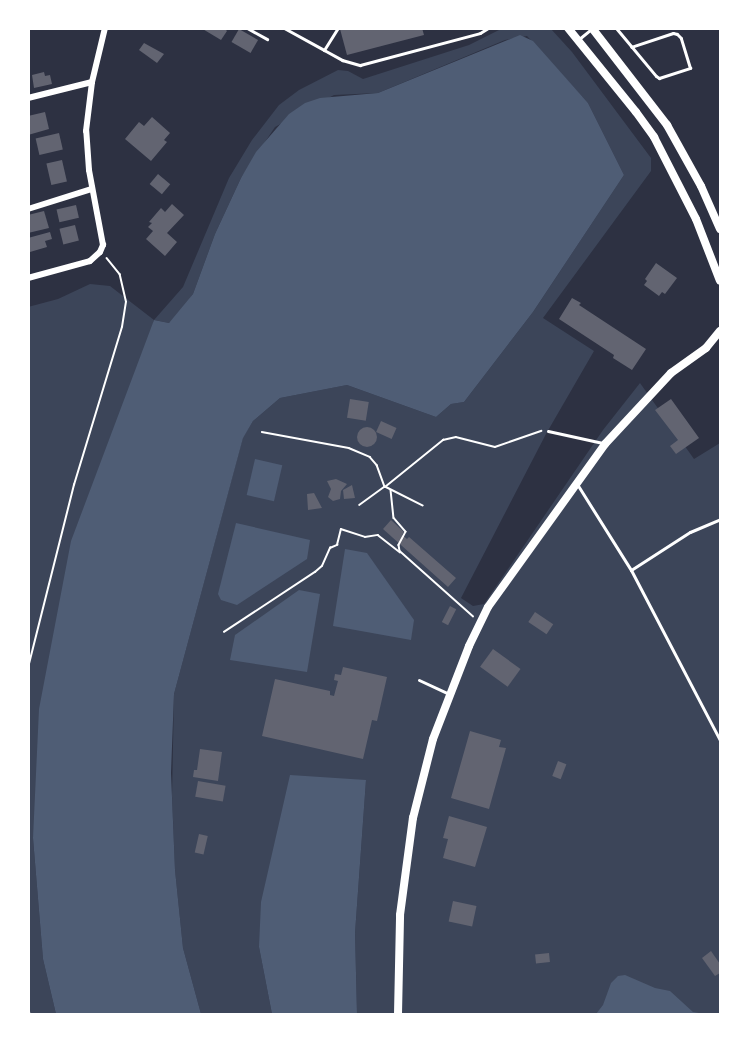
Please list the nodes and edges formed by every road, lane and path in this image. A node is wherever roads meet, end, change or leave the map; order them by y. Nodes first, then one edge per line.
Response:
1 (105, 28) edge
2 (247, 28) edge
3 (284, 28) edge
4 (338, 28) edge
5 (488, 28) edge
6 (568, 28) edge
7 (592, 28) edge
8 (616, 28) edge
9 (267, 39) dead end
10 (578, 40) junction
11 (631, 47) junction
12 (324, 50) junction
13 (92, 82) junction
14 (28, 98) edge
15 (92, 189) junction
16 (28, 208) edge
17 (720, 229) edge
18 (100, 252) junction
19 (28, 278) edge
20 (720, 281) edge
21 (720, 331) edge
22 (720, 339) edge
23 (706, 348) junction
24 (548, 430) joint
25 (262, 432) dead end
26 (605, 444) junction
27 (576, 483) junction
28 (385, 487) junction
29 (391, 490) junction
30 (360, 505) dead end
31 (423, 506) dead end
32 (720, 519) edge
33 (400, 552) junction
34 (632, 570) junction
35 (480, 623) junction
36 (224, 632) dead end
37 (28, 668) edge
38 (419, 680) dead end
39 (449, 694) junction
40 (720, 740) edge
41 (28, 1002) edge
42 (30, 1014) edge
43 (398, 1014) edge

1 - 13 street
2 - 9 lane
3 - 12 lane
4 - 12 lane
5 - 12 lane
6 - 10 main road
7 - 10 lane
7 - 17 main road
8 - 11 lane
10 - 20 main road
11 - 11 lane
13 - 14 street
13 - 15 street
15 - 16 street
15 - 18 street
18 - 19 street
18 - 37 path
21 - 23 street
22 - 23 street
23 - 26 street
24 - 26 lane
24 - 28 path
25 - 28 path
26 - 27 street
27 - 34 lane
27 - 35 street
28 - 29 path
28 - 30 path
29 - 31 path
29 - 33 path
32 - 34 lane
33 - 35 path
33 - 36 path
34 - 40 lane
35 - 39 street
38 - 39 lane
39 - 43 street
41 - 42 path

